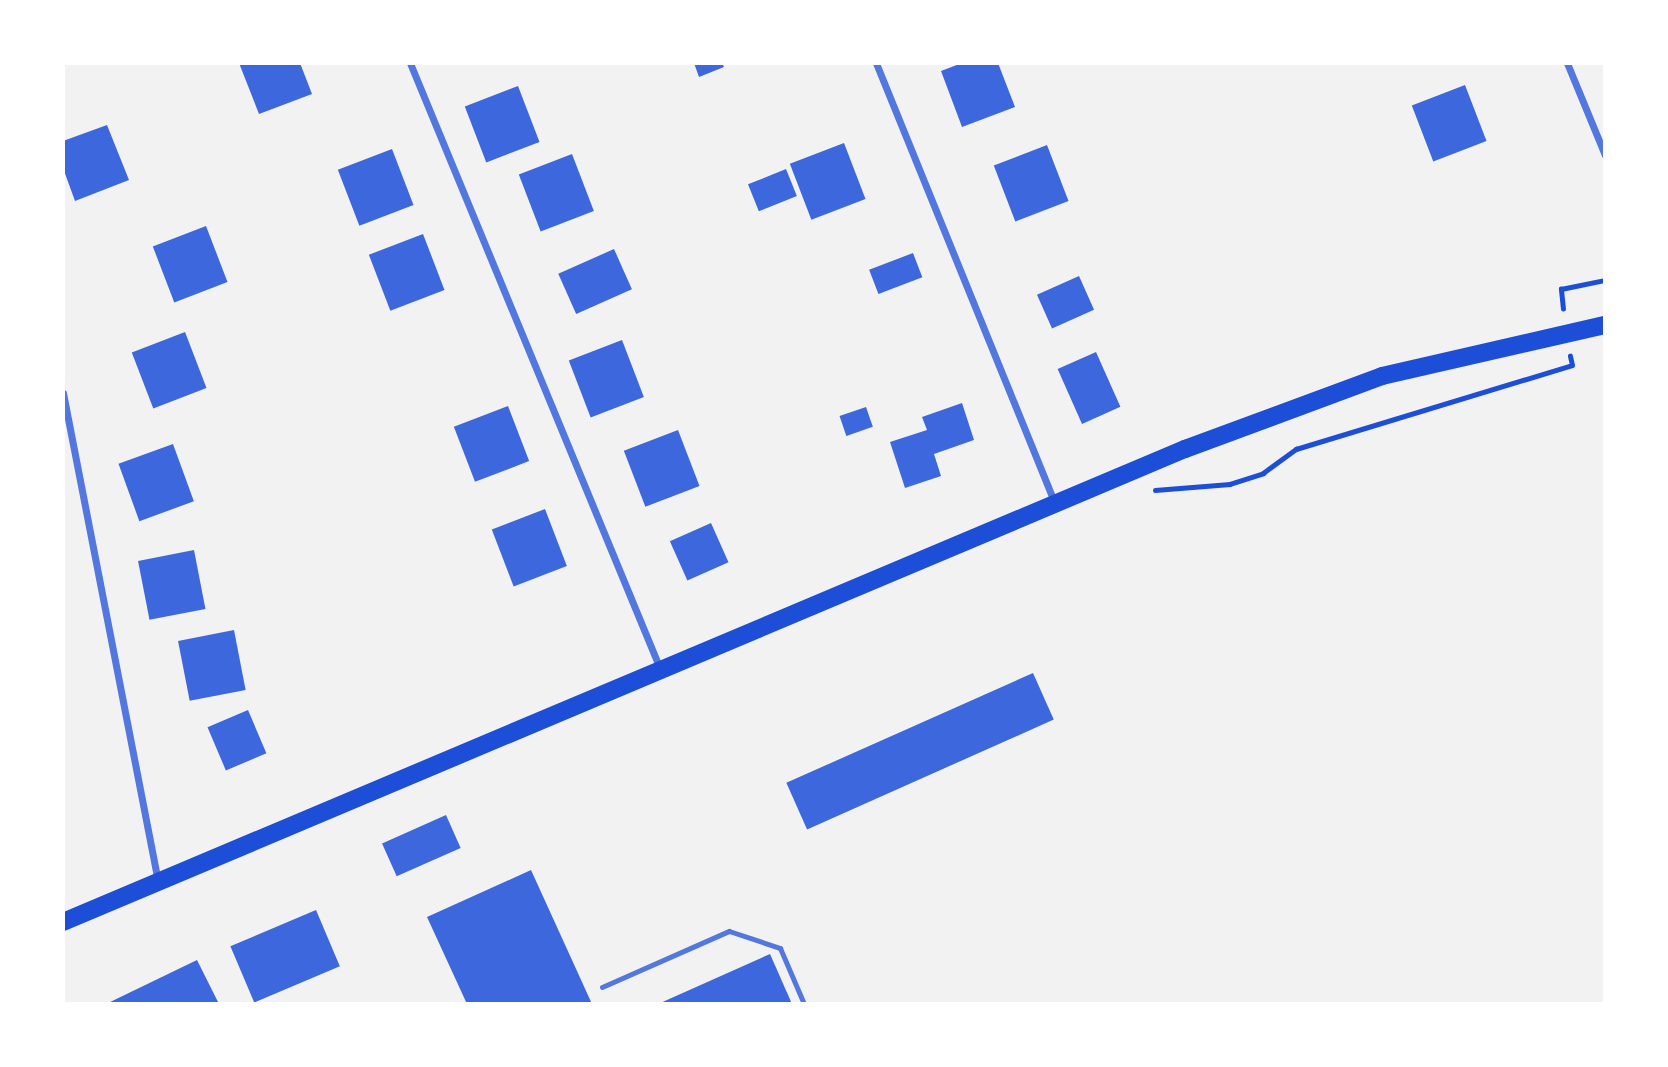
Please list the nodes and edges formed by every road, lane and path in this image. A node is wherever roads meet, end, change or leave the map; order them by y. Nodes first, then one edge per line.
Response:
1 (410, 63) edge
2 (876, 63) edge
3 (1567, 63) edge
4 (1605, 155) edge
5 (1605, 280) edge
6 (1605, 325) edge
7 (1566, 332) junction
8 (63, 393) edge
9 (1172, 493) dead end
10 (1056, 505) junction
11 (661, 671) junction
12 (158, 884) junction
13 (63, 922) edge
14 (602, 987) dead end
15 (804, 1004) edge

1 - 11 street
2 - 10 street
3 - 4 street
5 - 7 path
6 - 7 main road
7 - 9 path
7 - 10 main road
8 - 12 street
10 - 11 main road
11 - 12 main road
12 - 13 main road
14 - 15 lane

